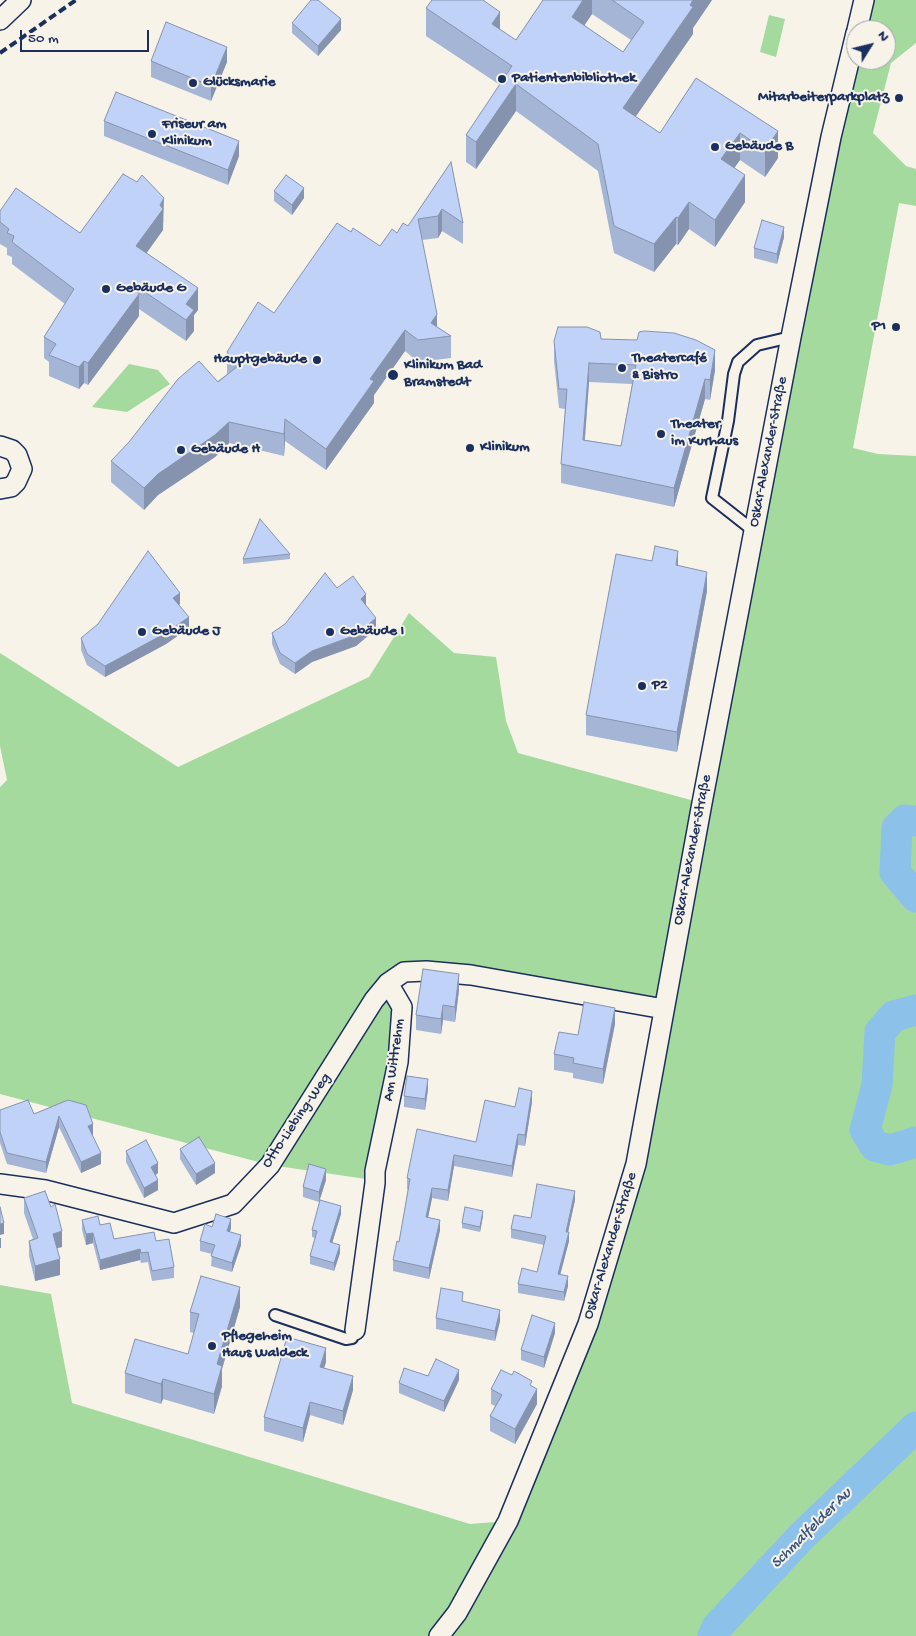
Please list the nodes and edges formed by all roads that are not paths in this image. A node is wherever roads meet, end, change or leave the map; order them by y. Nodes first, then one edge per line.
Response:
1 (21, 0) edge
2 (864, 0) edge
3 (0, 20) edge
4 (859, 20) edge
5 (847, 70) edge
6 (792, 337) junction
7 (0, 446) edge
8 (0, 489) edge
9 (754, 531) junction
10 (388, 983) junction
11 (664, 1009) junction
12 (0, 1184) edge
13 (275, 1315) dead end
14 (355, 1330) joint
15 (439, 1636) edge

1 - 3 street
2 - 4 street, Oskar-Alexander-Straße
5 - 6 street, Oskar-Alexander-Straße
6 - 9 street, Oskar-Alexander-Straße
6 - 9 lane
7 - 8 street
9 - 11 street, Oskar-Alexander-Straße
10 - 11 street
10 - 12 street, Otto-Liebing-Weg
10 - 14 street, Am Wittrehm
11 - 15 street, Oskar-Alexander-Straße
13 - 14 lane

